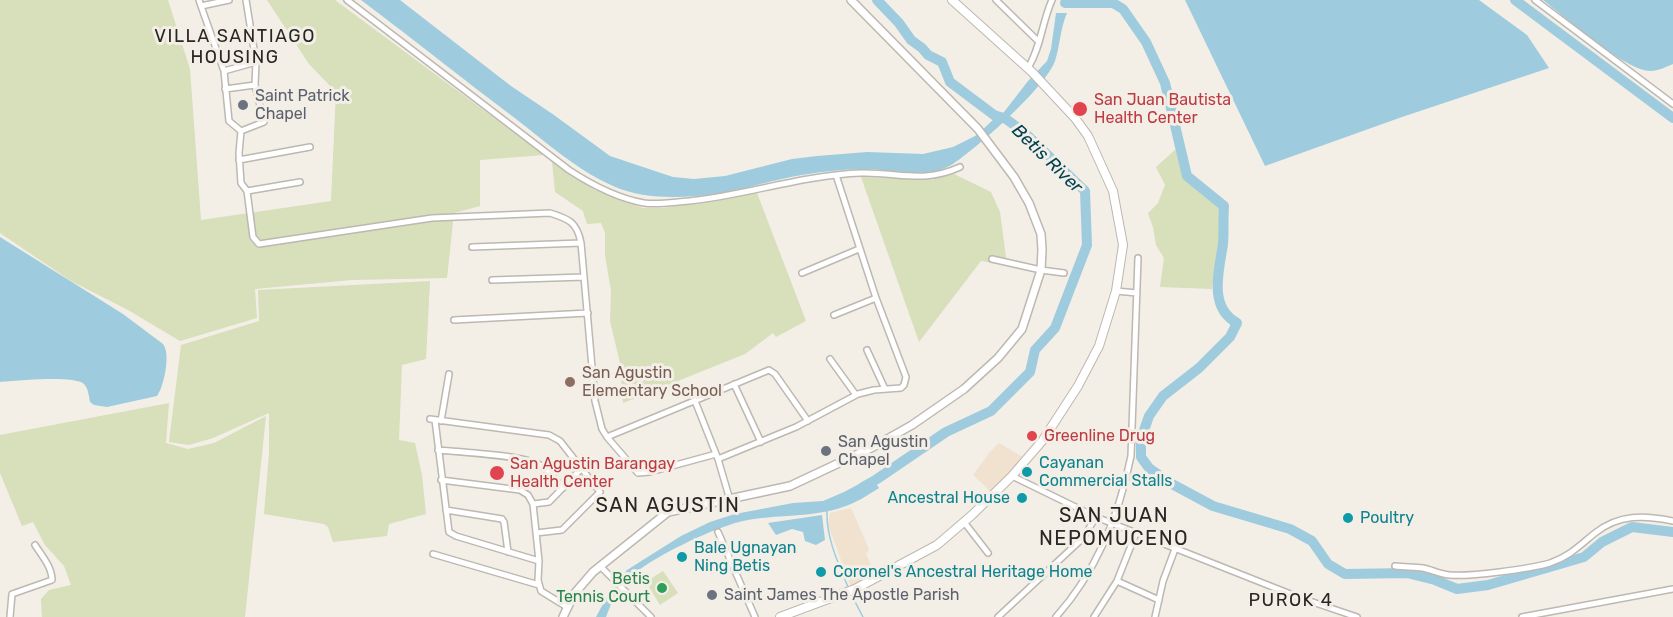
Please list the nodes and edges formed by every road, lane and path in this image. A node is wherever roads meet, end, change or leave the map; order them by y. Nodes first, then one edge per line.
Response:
1 (229, 0) edge
2 (246, 0) edge
3 (347, 0) edge
4 (851, 0) edge
5 (952, 0) edge
6 (996, 0) edge
7 (1052, 0) edge
8 (1535, 0) edge
9 (200, 3) edge
10 (1039, 42) junction
11 (256, 62) junction
12 (1030, 70) junction
13 (224, 71) junction
14 (255, 85) junction
15 (225, 89) junction
16 (1673, 104) edge
17 (241, 131) junction
18 (310, 147) dead end
19 (239, 160) junction
20 (960, 167) dead end
21 (836, 175) junction
22 (300, 182) dead end
23 (247, 191) junction
24 (581, 243) junction
25 (472, 247) dead end
26 (859, 249) junction
27 (1138, 258) dead end
28 (992, 259) dead end
29 (1041, 270) junction
30 (802, 273) dead end
31 (1064, 273) dead end
32 (584, 277) junction
33 (492, 280) dead end
34 (1116, 291) junction
35 (1137, 293) junction
36 (876, 298) junction
37 (588, 313) junction
38 (834, 315) dead end
39 (454, 320) dead end
40 (867, 350) dead end
41 (830, 359) dead end
42 (449, 374) dead end
43 (734, 384) junction
44 (885, 389) junction
45 (856, 395) junction
46 (695, 401) junction
47 (435, 420) junction
48 (807, 421) junction
49 (607, 437) junction
50 (761, 442) junction
51 (438, 450) junction
52 (717, 457) junction
53 (582, 468) junction
54 (1012, 476) junction
55 (441, 480) junction
56 (563, 488) junction
57 (730, 500) junction
58 (533, 504) junction
59 (446, 510) junction
60 (1095, 517) junction
61 (1673, 521) edge
62 (964, 522) junction
63 (1113, 523) junction
64 (718, 532) dead end
65 (536, 533) junction
66 (1136, 533) junction
67 (35, 545) dead end
68 (1175, 549) junction
69 (508, 552) junction
70 (988, 553) dead end
71 (433, 554) dead end
72 (539, 561) junction
73 (600, 566) junction
74 (1395, 566) dead end
75 (1117, 581) junction
76 (539, 585) junction
77 (1673, 589) edge
78 (1159, 600) junction
79 (567, 607) junction
80 (795, 614) edge
81 (10, 617) edge
82 (563, 617) edge
83 (651, 617) edge
84 (755, 617) edge
85 (780, 617) edge
86 (998, 617) edge
87 (1056, 617) edge
88 (1094, 617) edge
89 (1155, 617) edge
90 (1358, 617) edge
91 (1522, 617) edge

1 - 9 street
2 - 11 street
3 - 21 street
4 - 29 street
5 - 12 main road
6 - 10 street
7 - 10 street
8 - 16 street
9 - 13 street
10 - 12 street
11 - 13 street
11 - 14 street
12 - 34 main road
13 - 15 street
14 - 15 street
14 - 17 street
15 - 17 street
17 - 19 street
18 - 19 street
19 - 23 street
20 - 21 street
21 - 26 street
22 - 23 street
23 - 24 street
24 - 25 street
24 - 32 street
26 - 30 street
26 - 36 street
27 - 35 street
28 - 29 street
29 - 31 street
29 - 57 street
32 - 33 street
32 - 37 street
34 - 35 street
34 - 54 main road
35 - 63 street
36 - 38 street
36 - 44 street
37 - 39 street
37 - 49 street
40 - 44 street
41 - 45 street
42 - 47 street
43 - 46 street
43 - 48 street
43 - 50 street
44 - 45 street
45 - 48 street
46 - 49 street
46 - 52 street
47 - 51 street
47 - 53 street
48 - 50 street
49 - 52 street
50 - 52 street
51 - 55 street
51 - 56 street
52 - 57 street
53 - 56 street
53 - 65 street
54 - 60 street
54 - 62 main road
55 - 58 street
55 - 59 street
56 - 58 street
57 - 73 street
58 - 65 street
59 - 69 street
59 - 69 street
60 - 63 street
60 - 86 street
61 - 74 street
62 - 70 street
62 - 80 main road
63 - 66 street
63 - 87 street
64 - 84 street
65 - 72 street
66 - 68 street
66 - 75 street
67 - 81 street
68 - 78 street
68 - 90 street
69 - 72 street
71 - 76 street
72 - 76 street
73 - 79 street
73 - 83 street
75 - 78 street
75 - 88 street
76 - 79 street
77 - 91 street
78 - 89 street
79 - 82 street
80 - 85 main road

